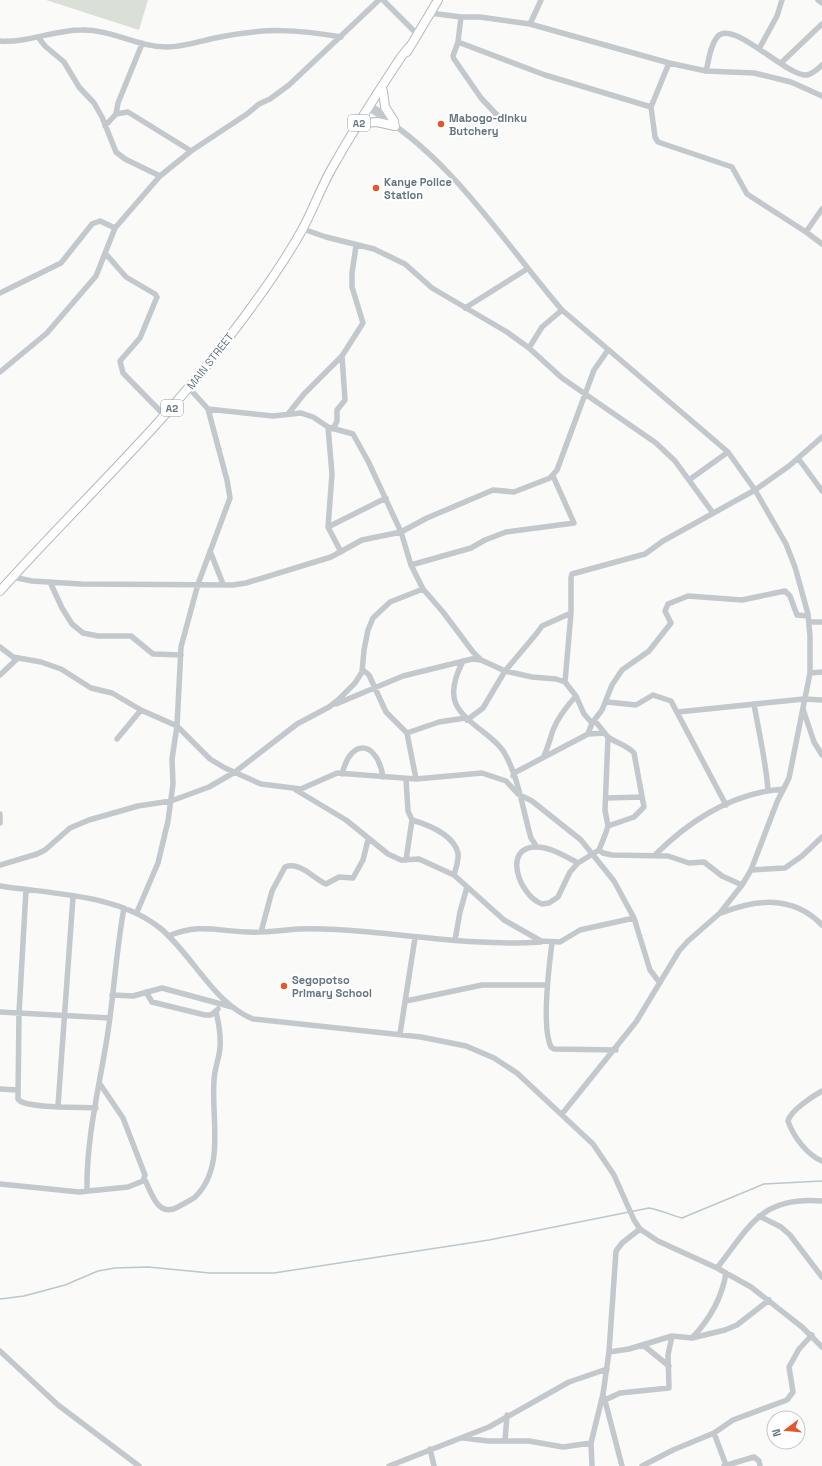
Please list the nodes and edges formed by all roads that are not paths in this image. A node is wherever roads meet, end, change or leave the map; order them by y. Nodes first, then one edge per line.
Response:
1 (379, 0) edge
2 (383, 0) edge
3 (438, 0) edge
4 (541, 0) edge
5 (782, 0) edge
6 (818, 0) edge
7 (822, 3) edge
8 (430, 13) junction
9 (461, 17) junction
10 (530, 24) junction
11 (822, 24) edge
12 (417, 34) junction
13 (38, 37) junction
14 (341, 37) junction
15 (0, 41) edge
16 (458, 42) junction
17 (142, 44) junction
18 (409, 47) junction
19 (759, 49) junction
20 (669, 63) junction
21 (781, 63) junction
22 (822, 65) edge
23 (706, 71) junction
24 (383, 91) junction
25 (822, 96) edge
26 (371, 107) junction
27 (650, 107) junction
28 (116, 114) junction
29 (498, 116) dead end
30 (395, 123) junction
31 (363, 124) junction
32 (105, 126) junction
33 (191, 151) junction
34 (160, 176) junction
35 (314, 202) junction
36 (822, 209) edge
37 (115, 228) junction
38 (302, 229) junction
39 (806, 232) junction
40 (822, 244) edge
41 (356, 246) junction
42 (105, 253) junction
43 (527, 269) junction
44 (0, 293) edge
45 (465, 308) junction
46 (562, 310) junction
47 (530, 348) junction
48 (608, 350) junction
49 (342, 356) junction
50 (0, 372) edge
51 (189, 388) junction
52 (585, 394) junction
53 (208, 409) junction
54 (288, 414) junction
55 (165, 416) junction
56 (330, 428) junction
57 (822, 437) edge
58 (728, 452) junction
59 (798, 458) junction
60 (553, 476) junction
61 (689, 480) junction
62 (755, 490) junction
63 (822, 491) edge
64 (386, 498) junction
65 (713, 514) junction
66 (328, 527) junction
67 (402, 532) junction
68 (210, 551) junction
69 (341, 552) junction
70 (411, 565) junction
71 (12, 577) junction
72 (50, 582) junction
73 (198, 584) junction
74 (223, 584) junction
75 (423, 589) junction
76 (0, 591) edge
77 (571, 613) junction
78 (808, 619) junction
79 (822, 622) edge
80 (0, 647) edge
81 (181, 656) junction
82 (18, 658) junction
83 (481, 660) junction
84 (462, 661) junction
85 (363, 670) junction
86 (505, 671) junction
87 (822, 672) edge
88 (810, 673) junction
89 (0, 675) edge
90 (565, 682) junction
91 (375, 688) junction
92 (576, 696) junction
93 (804, 699) junction
94 (822, 700) edge
95 (607, 702) junction
96 (754, 704) junction
97 (329, 707) junction
98 (802, 709) junction
99 (141, 710) junction
100 (678, 712) junction
101 (466, 719) junction
102 (594, 722) junction
103 (177, 726) junction
104 (407, 733) junction
105 (588, 734) junction
106 (606, 735) junction
107 (117, 739) dead end
108 (822, 755) edge
109 (544, 757) junction
110 (234, 772) junction
111 (514, 773) junction
112 (342, 774) junction
113 (382, 777) junction
114 (406, 779) junction
115 (416, 779) junction
116 (510, 784) junction
117 (296, 789) junction
118 (783, 789) junction
119 (768, 790) junction
120 (518, 794) junction
121 (641, 797) junction
122 (607, 798) junction
123 (171, 801) junction
124 (726, 805) junction
125 (0, 814) edge
126 (412, 820) junction
127 (0, 823) edge
128 (608, 826) junction
129 (822, 837) edge
130 (368, 840) junction
131 (537, 847) junction
132 (599, 850) junction
133 (592, 853) junction
134 (655, 855) junction
135 (406, 860) junction
136 (578, 864) junction
137 (0, 865) edge
138 (751, 870) junction
139 (454, 875) junction
140 (742, 885) junction
141 (0, 886) edge
142 (467, 887) junction
143 (26, 890) junction
144 (73, 897) junction
145 (124, 908) junction
146 (137, 912) junction
147 (720, 913) junction
148 (822, 915) edge
149 (814, 917) junction
150 (634, 918) junction
151 (822, 925) edge
152 (261, 932) junction
153 (168, 936) junction
154 (415, 938) junction
155 (455, 940) junction
156 (541, 942) junction
157 (552, 943) junction
158 (660, 983) junction
159 (547, 985) junction
160 (146, 992) junction
161 (112, 995) junction
162 (406, 1001) junction
163 (223, 1005) junction
164 (232, 1007) junction
165 (0, 1012) edge
166 (216, 1012) junction
167 (19, 1013) junction
168 (64, 1015) junction
169 (110, 1018) junction
170 (400, 1034) junction
171 (616, 1050) junction
172 (100, 1084) junction
173 (0, 1089) edge
174 (17, 1090) junction
175 (822, 1091) edge
176 (58, 1106) junction
177 (96, 1108) junction
178 (562, 1114) junction
179 (822, 1161) edge
180 (144, 1180) junction
181 (0, 1184) edge
182 (87, 1191) junction
183 (822, 1201) edge
184 (759, 1216) junction
185 (640, 1229) junction
186 (717, 1268) junction
187 (726, 1273) junction
188 (822, 1277) edge
189 (769, 1300) junction
190 (812, 1335) junction
191 (672, 1336) junction
192 (692, 1338) junction
193 (643, 1345) junction
194 (821, 1346) edge
195 (0, 1351) edge
196 (610, 1352) junction
197 (822, 1353) edge
198 (669, 1366) junction
199 (607, 1369) junction
200 (604, 1397) junction
201 (508, 1415) junction
202 (714, 1433) junction
203 (463, 1438) junction
204 (505, 1441) junction
205 (591, 1443) junction
206 (430, 1449) junction
207 (139, 1466) edge
208 (389, 1466) edge
209 (434, 1466) edge
210 (592, 1466) edge
211 (622, 1466) edge
212 (642, 1466) edge
213 (725, 1466) edge
214 (760, 1466) edge

1 - 14 street
2 - 12 street
3 - 8 highway, MAIN STREET / A2
4 - 10 street
5 - 19 street
6 - 7 street
8 - 9 street
8 - 12 highway, MAIN STREET / A2
9 - 10 street
9 - 16 street
10 - 20 street
11 - 21 street
12 - 18 highway, MAIN STREET / A2
13 - 15 street
13 - 17 street
13 - 32 street
14 - 17 street
14 - 33 street
16 - 27 street
16 - 29 street
17 - 28 street
18 - 24 highway, MAIN STREET / A2
18 - 26 highway, MAIN STREET / A2
19 - 21 street
19 - 23 street
20 - 23 street
20 - 27 street
21 - 22 street
23 - 25 street
24 - 26 highway, MAIN STREET / A2
24 - 30 highway
26 - 30 street
26 - 31 highway, MAIN STREET / A2
26 - 35 highway, MAIN STREET / A2
27 - 39 street
28 - 32 street
28 - 33 street
30 - 31 highway
30 - 43 street
31 - 35 highway, MAIN STREET / A2
32 - 34 street
33 - 34 street
34 - 37 street
35 - 38 highway, MAIN STREET / A2
36 - 39 street
37 - 42 street
37 - 44 street
38 - 41 street
38 - 51 highway, MAIN STREET / A2
39 - 40 street
41 - 45 street
41 - 49 street
42 - 50 street
42 - 55 street
43 - 45 street
43 - 46 street
45 - 47 street
46 - 47 street
46 - 48 street
47 - 52 street
48 - 52 street
48 - 58 street
49 - 54 street
49 - 56 street
51 - 53 street
51 - 55 highway, MAIN STREET / A2
52 - 60 street
52 - 61 street
53 - 54 street
53 - 68 street
54 - 56 street
55 - 71 highway, MAIN STREET / A2
56 - 64 street
56 - 66 street
57 - 59 street
58 - 61 street
58 - 62 street
59 - 62 street
59 - 63 street
60 - 67 street
60 - 70 street
61 - 65 street
62 - 65 street
62 - 78 street
64 - 66 street
64 - 67 street
65 - 77 street
66 - 69 street
67 - 69 street
67 - 70 street
68 - 73 street
68 - 74 street
69 - 74 street
70 - 75 street
71 - 72 street
71 - 76 highway, MAIN STREET / A2
72 - 73 street
72 - 81 street
73 - 74 street
73 - 81 street
75 - 83 street
75 - 85 street
77 - 86 street
77 - 90 street
78 - 79 street
78 - 88 street
78 - 95 street
80 - 82 street
81 - 103 street
82 - 89 street
82 - 99 street
83 - 84 street
83 - 86 street
84 - 91 street
84 - 101 street
85 - 91 street
85 - 97 street
86 - 90 street
86 - 101 street
87 - 88 street
88 - 93 street
90 - 92 street
91 - 97 street
91 - 104 street
92 - 102 street
92 - 109 street
93 - 94 street
93 - 96 street
93 - 98 street
95 - 100 street
95 - 102 street
96 - 100 street
96 - 119 street
97 - 110 street
98 - 108 street
98 - 118 street
99 - 103 street
99 - 107 street
100 - 124 street
101 - 104 street
101 - 111 street
102 - 105 street
102 - 106 street
103 - 110 street
103 - 123 street
104 - 115 street
105 - 106 street
105 - 109 street
106 - 121 street
106 - 122 street
109 - 111 street
110 - 117 street
110 - 123 street
111 - 116 street
111 - 120 street
112 - 113 street
112 - 113 street
112 - 117 street
113 - 114 street
114 - 115 street
114 - 126 street
115 - 116 street
116 - 120 street
117 - 130 street
118 - 119 street
118 - 138 street
119 - 124 street
120 - 131 street
120 - 133 street
121 - 122 street
121 - 128 street
122 - 128 street
123 - 137 street
123 - 146 street
124 - 134 street
125 - 127 street
126 - 135 street
126 - 139 street
128 - 132 street
129 - 138 street
130 - 135 street
130 - 152 street
131 - 136 street
131 - 136 street
132 - 133 street
132 - 134 street
133 - 136 street
133 - 150 street
134 - 140 street
135 - 139 street
138 - 140 street
139 - 142 street
140 - 147 street
141 - 143 street
142 - 155 street
142 - 156 street
143 - 144 street
143 - 167 street
144 - 145 street
144 - 168 street
145 - 146 street
145 - 161 street
146 - 153 street
147 - 149 street
147 - 158 street
148 - 149 street
149 - 151 street
150 - 157 street
150 - 158 street
152 - 153 street
152 - 154 street
153 - 164 street
154 - 155 street
154 - 162 street
155 - 156 street
156 - 157 street
157 - 159 street
158 - 171 street
159 - 162 street
159 - 171 street
160 - 161 street
160 - 163 street
160 - 166 street
161 - 169 street
162 - 170 street
163 - 164 street
163 - 166 street
164 - 170 street
165 - 167 street
166 - 180 street
167 - 168 street
167 - 174 street
168 - 169 street
168 - 176 street
169 - 172 street
170 - 178 street
171 - 178 street
172 - 177 street
172 - 180 street
173 - 174 street
174 - 176 street
175 - 179 street
176 - 177 street
177 - 182 street
178 - 185 street
180 - 182 street
181 - 182 street
183 - 184 street
184 - 186 street
184 - 188 street
185 - 186 street
185 - 196 street
186 - 187 street
187 - 189 street
187 - 192 street
189 - 190 street
189 - 192 street
190 - 194 street
190 - 202 street
191 - 192 street
191 - 193 street
191 - 198 street
193 - 196 street
193 - 198 street
194 - 197 street
195 - 207 street
196 - 199 street
198 - 200 street
199 - 200 street
199 - 201 street
200 - 205 street
200 - 211 street
201 - 203 street
201 - 204 street
202 - 212 street
202 - 213 street
203 - 204 street
203 - 206 street
204 - 205 street
205 - 210 street
206 - 208 street
206 - 209 street
213 - 214 street

